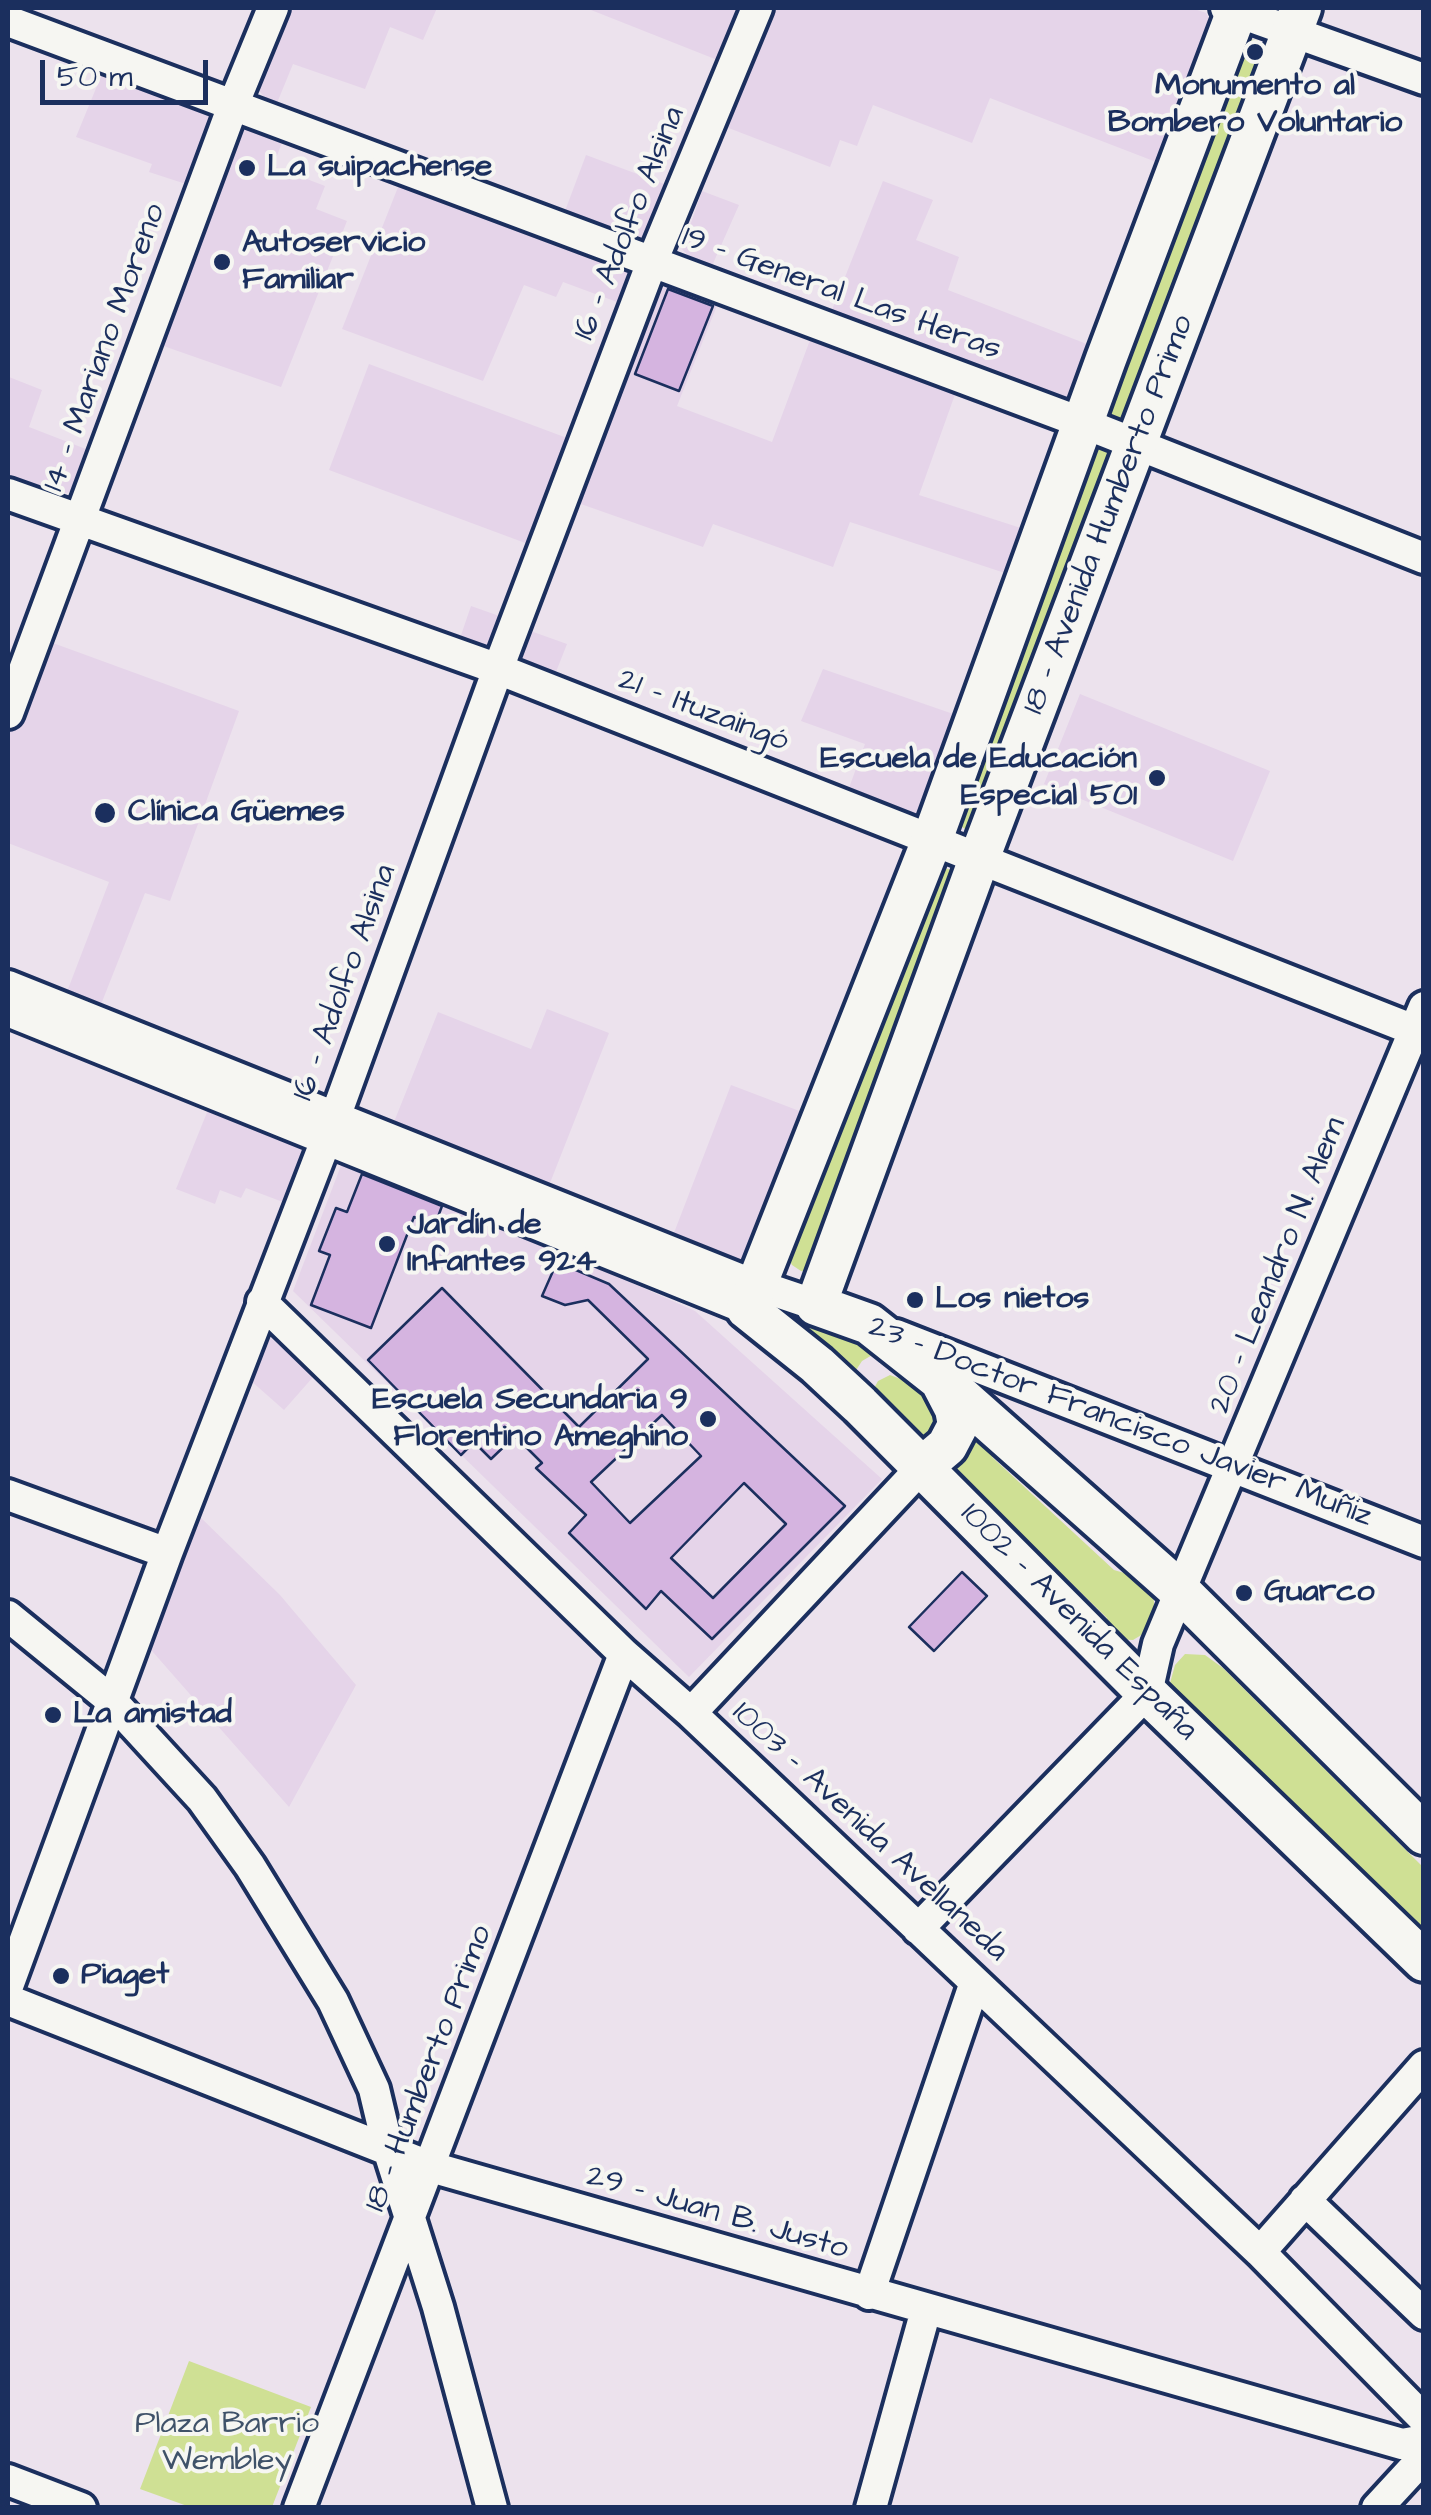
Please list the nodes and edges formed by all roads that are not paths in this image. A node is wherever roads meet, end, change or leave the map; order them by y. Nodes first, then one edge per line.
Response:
1 (273, 8) edge
2 (757, 8) edge
3 (1233, 9) edge
4 (1297, 20) edge
5 (8, 21) edge
6 (1424, 79) edge
7 (234, 103) junction
8 (652, 262) junction
9 (1083, 422) junction
10 (1137, 443) junction
11 (8, 494) edge
12 (79, 520) junction
13 (1424, 558) edge
14 (498, 669) junction
15 (8, 713) edge
16 (932, 840) junction
17 (979, 859) junction
18 (8, 986) edge
19 (8, 1011) edge
20 (1420, 1024) edge
21 (331, 1126) junction
22 (752, 1296) junction
23 (262, 1302) junction
24 (816, 1305) junction
25 (869, 1324) junction
26 (927, 1371) junction
27 (860, 1405) junction
28 (1234, 1466) junction
29 (921, 1468) junction
30 (8, 1495) edge
31 (1424, 1542) edge
32 (167, 1554) junction
33 (1180, 1591) junction
34 (8, 1616) edge
35 (624, 1654) junction
36 (1147, 1693) junction
37 (112, 1701) junction
38 (691, 1712) junction
39 (1424, 1834) edge
40 (918, 1929) junction
41 (1424, 1961) edge
42 (975, 1982) junction
43 (8, 1986) edge
44 (8, 2000) edge
45 (1424, 2066) edge
46 (389, 2152) junction
47 (431, 2168) junction
48 (1305, 2200) junction
49 (410, 2222) junction
50 (1260, 2252) junction
51 (869, 2294) junction
52 (926, 2310) junction
53 (1424, 2314) edge
54 (1424, 2419) edge
55 (1424, 2440) edge
56 (1424, 2457) edge
57 (8, 2480) edge
58 (80, 2508) edge
59 (299, 2508) edge
60 (492, 2508) edge
61 (871, 2508) edge
62 (1378, 2508) edge

1 - 7 street, 14 - Mariano Moreno
2 - 8 street, 16 - Adolfo Alsina
3 - 4 street
3 - 9 main road, 18 - Avenida Humberto Primo
4 - 6 street
4 - 10 main road, 18 - Avenida Humberto Primo
5 - 7 street, 19 - General Las Heras
7 - 8 street, 19 - General Las Heras
7 - 12 street, 14 - Mariano Moreno
8 - 9 street, 19 - General Las Heras
8 - 14 street, 16 - Adolfo Alsina
9 - 10 street, 19 - General Las Heras
9 - 16 main road, 18 - Avenida Humberto Primo
10 - 13 street, 19 - General Las Heras
10 - 17 main road, 18 - Avenida Humberto Primo
11 - 12 street, 21 - Ituzaingó
12 - 14 street, 21 - Ituzaingó
12 - 15 street, 14 - Mariano Moreno
14 - 16 street, 21 - Ituzaingó
14 - 21 street, 16 - Adolfo Alsina
16 - 17 street, 21 - Ituzaingó
16 - 22 main road, 18 - Avenida Humberto Primo
17 - 20 street, 21 - Ituzaingó
17 - 24 main road, 18 - Avenida Humberto Primo
18 - 21 street
19 - 21 street
20 - 28 street, 20 - Leandro N. Alem
21 - 22 street
21 - 23 street, 16 - Adolfo Alsina
22 - 24 street
22 - 27 main road, 1002 - Avenida España
23 - 32 street, 16 - Adolfo Alsina
23 - 35 street, 1003 - Avenida Avellaneda
24 - 25 main road, 23 - Doctor Francisco Javier Muñiz
25 - 26 main road
25 - 28 street, 23 - Doctor Francisco Javier Muñiz
26 - 27 main road
26 - 29 main road
26 - 33 main road
27 - 29 main road, 1002 - Avenida España
28 - 31 street, 23 - Doctor Francisco Javier Muñiz
28 - 33 street, 20 - Leandro N. Alem
29 - 36 main road, 1002 - Avenida España
29 - 38 street
30 - 32 street
32 - 37 street, 16 - Adolfo Alsina
33 - 36 street, 20 - Leandro N. Alem
33 - 39 main road
34 - 37 street
35 - 38 street, 1003 - Avenida Avellaneda
35 - 47 street, 18 - Humberto Primo
36 - 40 street
36 - 41 main road, 1002 - Avenida España
37 - 43 street, 16 - Adolfo Alsina
37 - 46 street
38 - 40 street, 1003 - Avenida Avellaneda
40 - 42 street, 1003 - Avenida Avellaneda
42 - 50 street, 1003 - Avenida Avellaneda
42 - 51 street
44 - 46 street, 29 - Juan B. Justo
45 - 48 street
46 - 47 street, 29 - Juan B. Justo
46 - 49 street
47 - 49 street, 18 - Humberto Primo
47 - 51 street, 29 - Juan B. Justo
48 - 50 street
48 - 53 street
49 - 59 street, 18 - Humberto Primo
49 - 60 street
50 - 54 street, 1003 - Avenida Avellaneda
51 - 52 street, 29 - Juan B. Justo
52 - 55 street, 29 - Juan B. Justo
52 - 61 street
56 - 62 street
57 - 58 street

